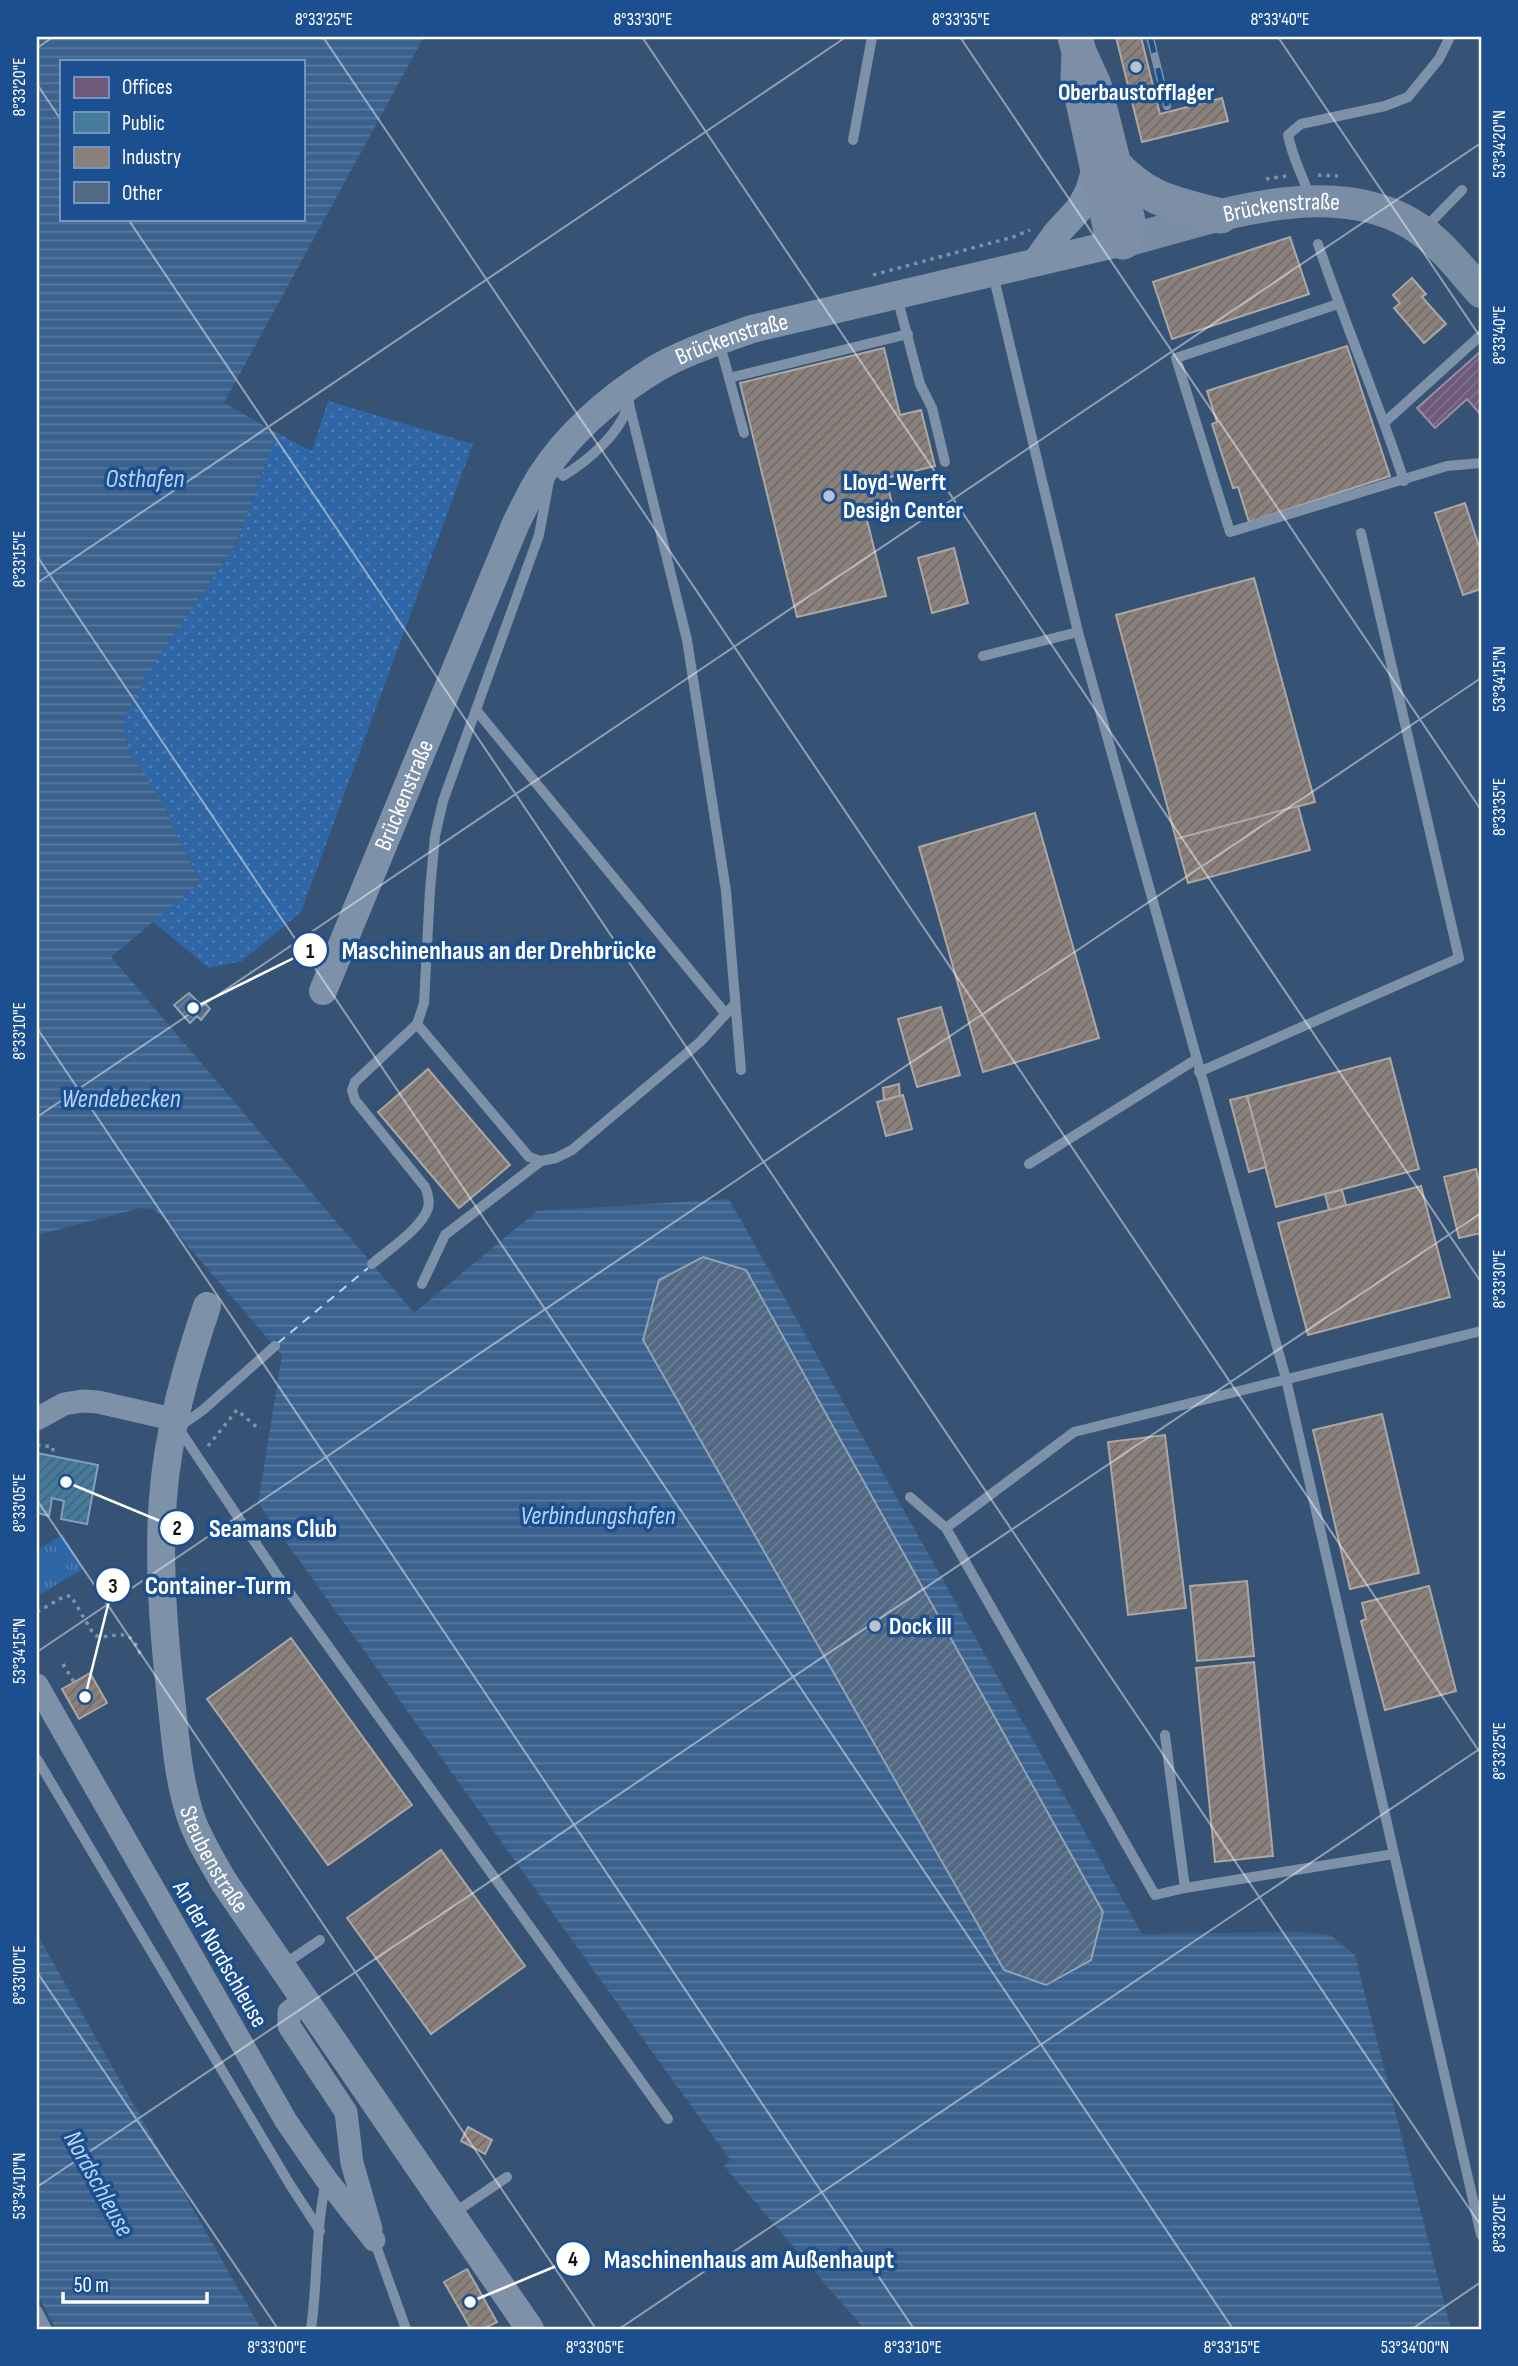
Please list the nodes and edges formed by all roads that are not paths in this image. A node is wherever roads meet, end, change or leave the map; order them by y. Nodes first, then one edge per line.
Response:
1 (872, 37) edge
2 (1450, 37) edge
3 (1077, 45) edge
4 (853, 140) dead end
5 (1104, 164) junction
6 (1307, 187) junction
7 (1462, 190) dead end
8 (1221, 216) junction
9 (1422, 231) junction
10 (1123, 242) junction
11 (1318, 244) dead end
12 (1036, 262) junction
13 (993, 274) junction
14 (1481, 292) edge
15 (897, 297) junction
16 (1338, 304) junction
17 (908, 334) junction
18 (1481, 335) edge
19 (716, 342) junction
20 (729, 379) junction
21 (628, 396) junction
22 (1385, 422) junction
23 (744, 433) dead end
24 (553, 461) junction
25 (945, 462) dead end
26 (1481, 463) edge
27 (1404, 481) junction
28 (1361, 533) dead end
29 (1078, 632) junction
30 (983, 656) dead end
31 (476, 710) junction
32 (323, 990) dead end
33 (735, 1004) junction
34 (725, 1013) junction
35 (417, 1024) junction
36 (1195, 1059) junction
37 (741, 1070) dead end
38 (1199, 1072) junction
39 (541, 1161) junction
40 (1029, 1164) dead end
41 (372, 1264) dead end
42 (422, 1284) dead end
43 (207, 1306) dead end
44 (1481, 1331) edge
45 (275, 1346) dead end
46 (1286, 1379) junction
47 (37, 1419) edge
48 (173, 1430) junction
49 (910, 1497) dead end
50 (946, 1528) junction
51 (37, 1685) edge
52 (1165, 1735) dead end
53 (37, 1759) edge
54 (1394, 1854) junction
55 (1185, 1888) junction
56 (320, 1940) dead end
57 (281, 1966) junction
58 (304, 2000) junction
59 (668, 2119) dead end
60 (506, 2177) dead end
61 (326, 2179) junction
62 (451, 2215) junction
63 (320, 2231) junction
64 (1481, 2235) edge
65 (374, 2240) junction
66 (37, 2310) edge
67 (47, 2329) edge
68 (311, 2329) edge
69 (406, 2329) edge
70 (530, 2329) edge

1 - 4 lane
2 - 6 lane
3 - 5 main road
5 - 8 main road
5 - 10 main road
5 - 12 street
6 - 8 main road, Brückenstraße
6 - 9 main road, Brückenstraße
7 - 9 lane
8 - 10 main road, Brückenstraße
9 - 14 main road, Brückenstraße
10 - 12 street, Brückenstraße
11 - 16 lane
12 - 13 street, Brückenstraße
13 - 15 street, Brückenstraße
13 - 29 lane
15 - 17 lane
15 - 19 street, Brückenstraße
16 - 22 lane
16 - 27 lane
17 - 20 lane
17 - 25 lane
18 - 22 lane
19 - 20 lane
19 - 21 street, Brückenstraße
20 - 23 lane
21 - 24 street, Brückenstraße
21 - 33 lane
22 - 27 lane
24 - 31 lane
24 - 32 street, Brückenstraße
26 - 27 lane
28 - 38 lane
29 - 30 lane
29 - 36 lane
31 - 34 lane
31 - 35 lane
33 - 34 lane
33 - 37 lane
34 - 39 lane
35 - 39 lane
35 - 41 lane
36 - 38 lane
36 - 40 lane
38 - 46 lane
39 - 42 lane
43 - 48 street, Steubenstraße
44 - 46 lane
45 - 48 lane
46 - 50 lane
46 - 54 lane
47 - 48 street
48 - 57 street, Steubenstraße
48 - 59 lane
49 - 50 lane
50 - 55 lane
51 - 61 street, An der Nordschleuse
52 - 55 lane
53 - 63 lane
54 - 55 lane
54 - 64 lane
56 - 57 lane
57 - 58 street, Steubenstraße
58 - 62 street, Steubenstraße
58 - 65 street, An der Nordschleuse
60 - 62 lane
61 - 63 lane
61 - 65 street, An der Nordschleuse
62 - 70 street, Steubenstraße
63 - 68 lane
65 - 69 lane, An der Nordschleuse
66 - 67 lane

